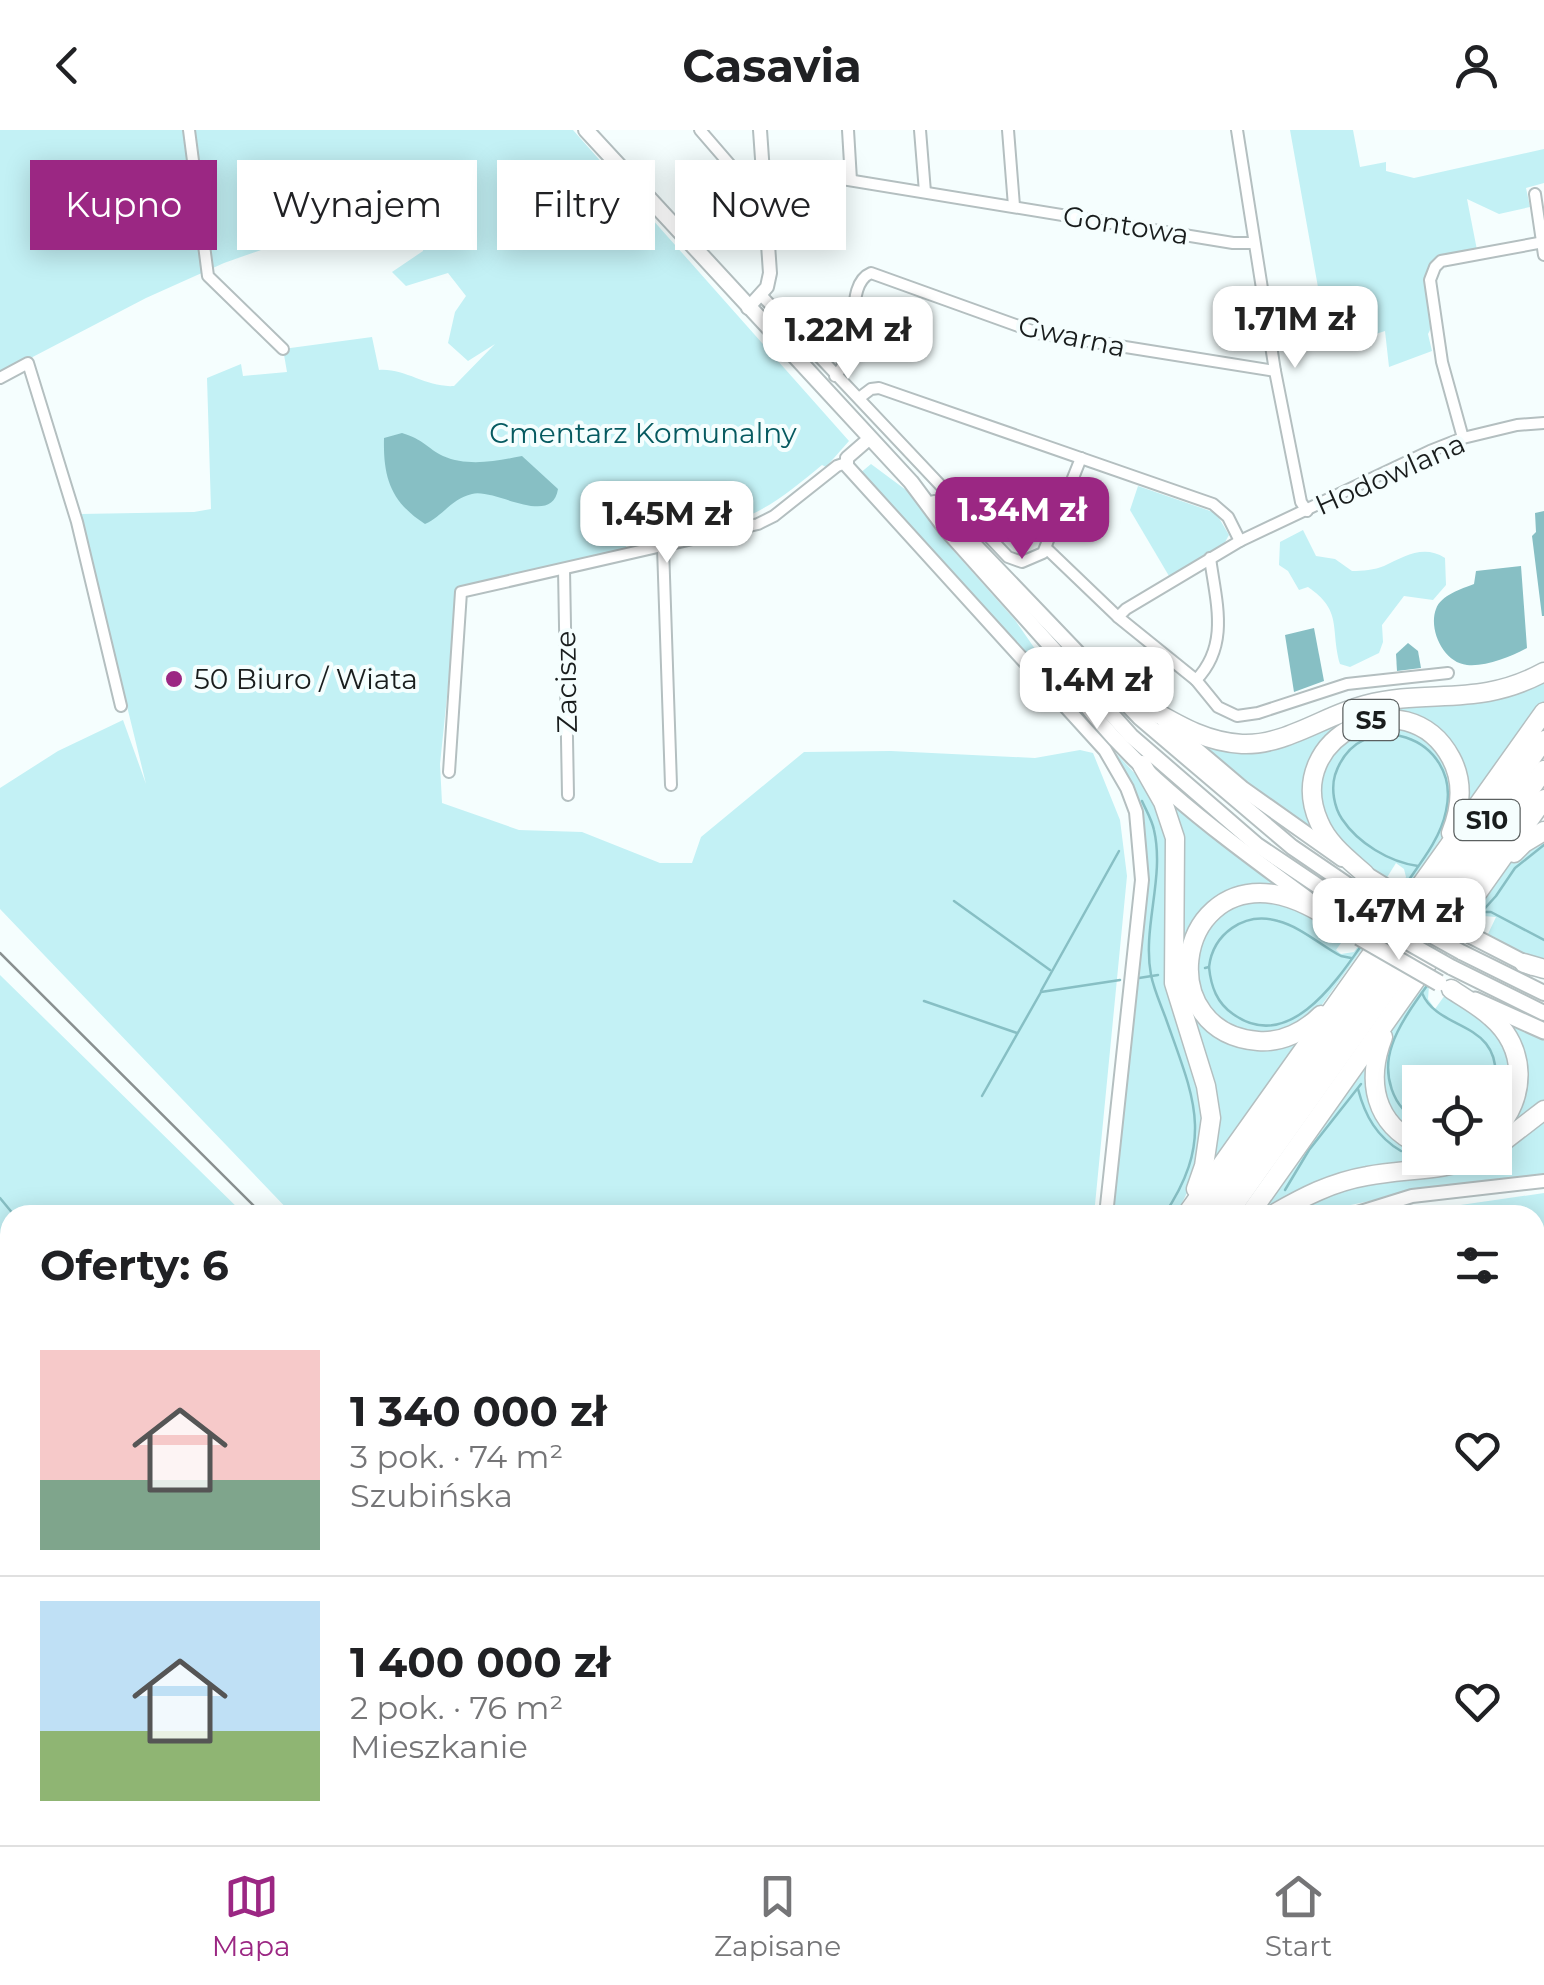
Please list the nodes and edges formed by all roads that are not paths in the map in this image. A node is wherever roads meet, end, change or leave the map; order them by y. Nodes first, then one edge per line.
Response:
1 (189, 130) edge
2 (586, 130) edge
3 (700, 130) edge
4 (760, 130) edge
5 (848, 130) edge
6 (920, 130) edge
7 (1009, 130) edge
8 (1237, 130) edge
9 (725, 160) edge
10 (761, 160) edge
11 (846, 180) edge
12 (851, 180) junction
13 (924, 192) junction
14 (1536, 194) dead end
15 (1014, 206) junction
16 (1254, 243) junction
17 (1543, 247) edge
18 (768, 250) edge
19 (761, 295) junction
20 (748, 308) junction
21 (283, 349) dead end
22 (1275, 371) junction
23 (836, 376) junction
24 (0, 378) edge
25 (858, 398) junction
26 (1544, 424) edge
27 (870, 438) junction
28 (1463, 438) junction
29 (1081, 458) junction
30 (846, 463) junction
31 (911, 482) junction
32 (1307, 512) junction
33 (1240, 541) junction
34 (663, 547) junction
35 (1046, 548) junction
36 (1210, 558) junction
37 (564, 569) junction
38 (1118, 617) junction
39 (1032, 627) junction
40 (1058, 632) junction
41 (1544, 672) edge
42 (1448, 673) dead end
43 (1196, 680) junction
44 (1143, 705) junction
45 (121, 706) dead end
46 (1544, 712) edge
47 (1544, 740) edge
48 (1142, 765) junction
49 (1544, 770) edge
50 (449, 772) dead end
51 (671, 785) dead end
52 (568, 794) dead end
53 (1544, 799) edge
54 (1544, 831) edge
55 (1439, 860) junction
56 (1366, 874) junction
57 (1485, 882) junction
58 (1337, 922) junction
59 (1524, 963) joint
60 (1544, 971) edge
61 (1445, 986) junction
62 (1346, 990) junction
63 (1544, 993) edge
64 (1400, 1000) junction
65 (1544, 1013) edge
66 (1544, 1031) edge
67 (1512, 1110) edge
68 (1544, 1110) edge
69 (1402, 1132) edge
70 (1512, 1135) edge
71 (1402, 1172) edge
72 (1544, 1182) edge
73 (1107, 1205) edge
74 (1189, 1205) edge
75 (1192, 1205) edge
76 (1214, 1205) edge
77 (1234, 1205) edge
78 (1256, 1205) edge
79 (1290, 1205) edge
80 (1404, 1205) edge

1 - 21 street
2 - 20 main road
3 - 9 street
4 - 10 street
5 - 12 street
6 - 13 street
7 - 15 street
8 - 16 street
11 - 12 street, Gontowa
12 - 13 street, Gontowa
13 - 15 street, Gontowa
14 - 17 street
15 - 16 street, Gontowa
16 - 22 street
17 - 28 street
18 - 19 street
19 - 20 street
19 - 23 street
20 - 27 main road
22 - 23 street, Gwarna
22 - 32 street
23 - 25 street
24 - 45 street
25 - 29 street
25 - 35 street
26 - 28 street, Hodowlana
27 - 30 street
27 - 31 main road
28 - 32 street, Hodowlana
29 - 33 street
29 - 35 street
30 - 34 street
30 - 73 street
31 - 39 main road
31 - 40 main road
32 - 33 street, Hodowlana
33 - 36 street, Hodowlana
34 - 37 street
34 - 51 street
35 - 38 street
36 - 38 street, Hodowlana
36 - 43 street
37 - 50 street
37 - 52 street, Zacisze
38 - 43 street
39 - 48 main road
39 - 65 main road, bridge
40 - 44 main road
40 - 63 main road, bridge
41 - 44 highway
42 - 43 street
44 - 56 main road
46 - 55 highway
47 - 76 highway, S10
48 - 58 main road
48 - 74 highway
49 - 77 highway, S10
53 - 57 highway
54 - 57 highway
55 - 56 highway, S5
55 - 62 highway, S5
56 - 59 highway, S5, bridge
57 - 64 highway
58 - 61 highway, bridge
58 - 62 highway
59 - 60 highway
61 - 66 highway
61 - 67 highway
62 - 75 highway, S5
64 - 69 highway
64 - 78 highway
68 - 70 highway
71 - 79 highway
72 - 80 street

